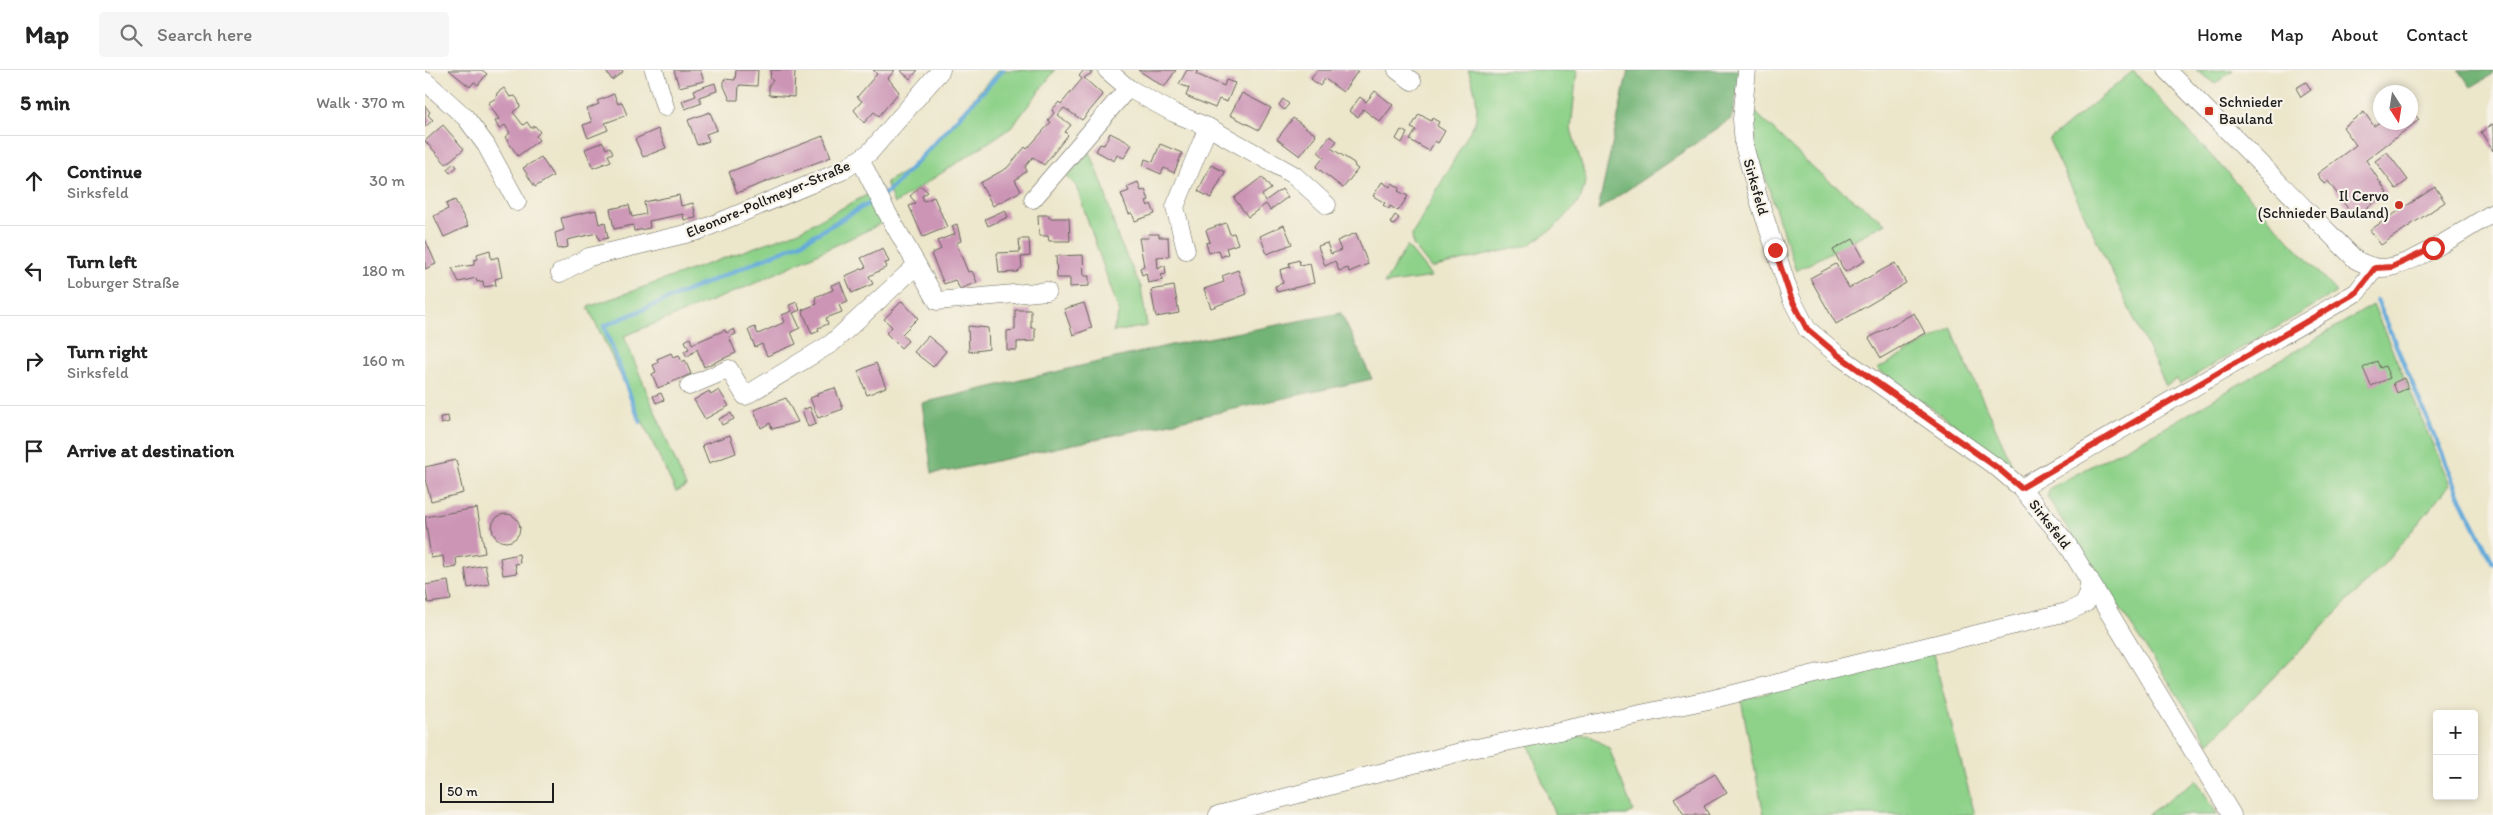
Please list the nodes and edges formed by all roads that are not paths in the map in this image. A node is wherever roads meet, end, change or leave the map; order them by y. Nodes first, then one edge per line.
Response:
1 (654, 70) edge
2 (941, 70) edge
3 (1107, 70) edge
4 (1397, 70) edge
5 (1747, 70) edge
6 (2167, 70) edge
7 (425, 80) edge
8 (1412, 82) dead end
9 (1128, 88) junction
10 (665, 107) dead end
11 (1208, 127) junction
12 (860, 159) junction
13 (1033, 199) dead end
14 (517, 202) dead end
15 (1327, 205) dead end
16 (2493, 212) edge
17 (1186, 250) dead end
18 (917, 265) junction
19 (2375, 268) junction
20 (561, 273) dead end
21 (1047, 291) dead end
22 (689, 386) dead end
23 (2021, 488) junction
24 (2090, 580) junction
25 (1218, 815) edge
26 (2232, 815) edge

1 - 10 street
2 - 12 street, Eleonore-Pollmeyer-Straße
3 - 9 street
4 - 8 street
5 - 23 street, Sirksfeld
6 - 19 street
7 - 14 street
9 - 11 street
9 - 13 street
11 - 15 street
11 - 17 street
12 - 18 street
12 - 20 street, Eleonore-Pollmeyer-Straße
16 - 19 street
18 - 21 street
18 - 22 street
19 - 23 street
23 - 24 street, Sirksfeld
24 - 25 street
24 - 26 street, Sirksfeld

